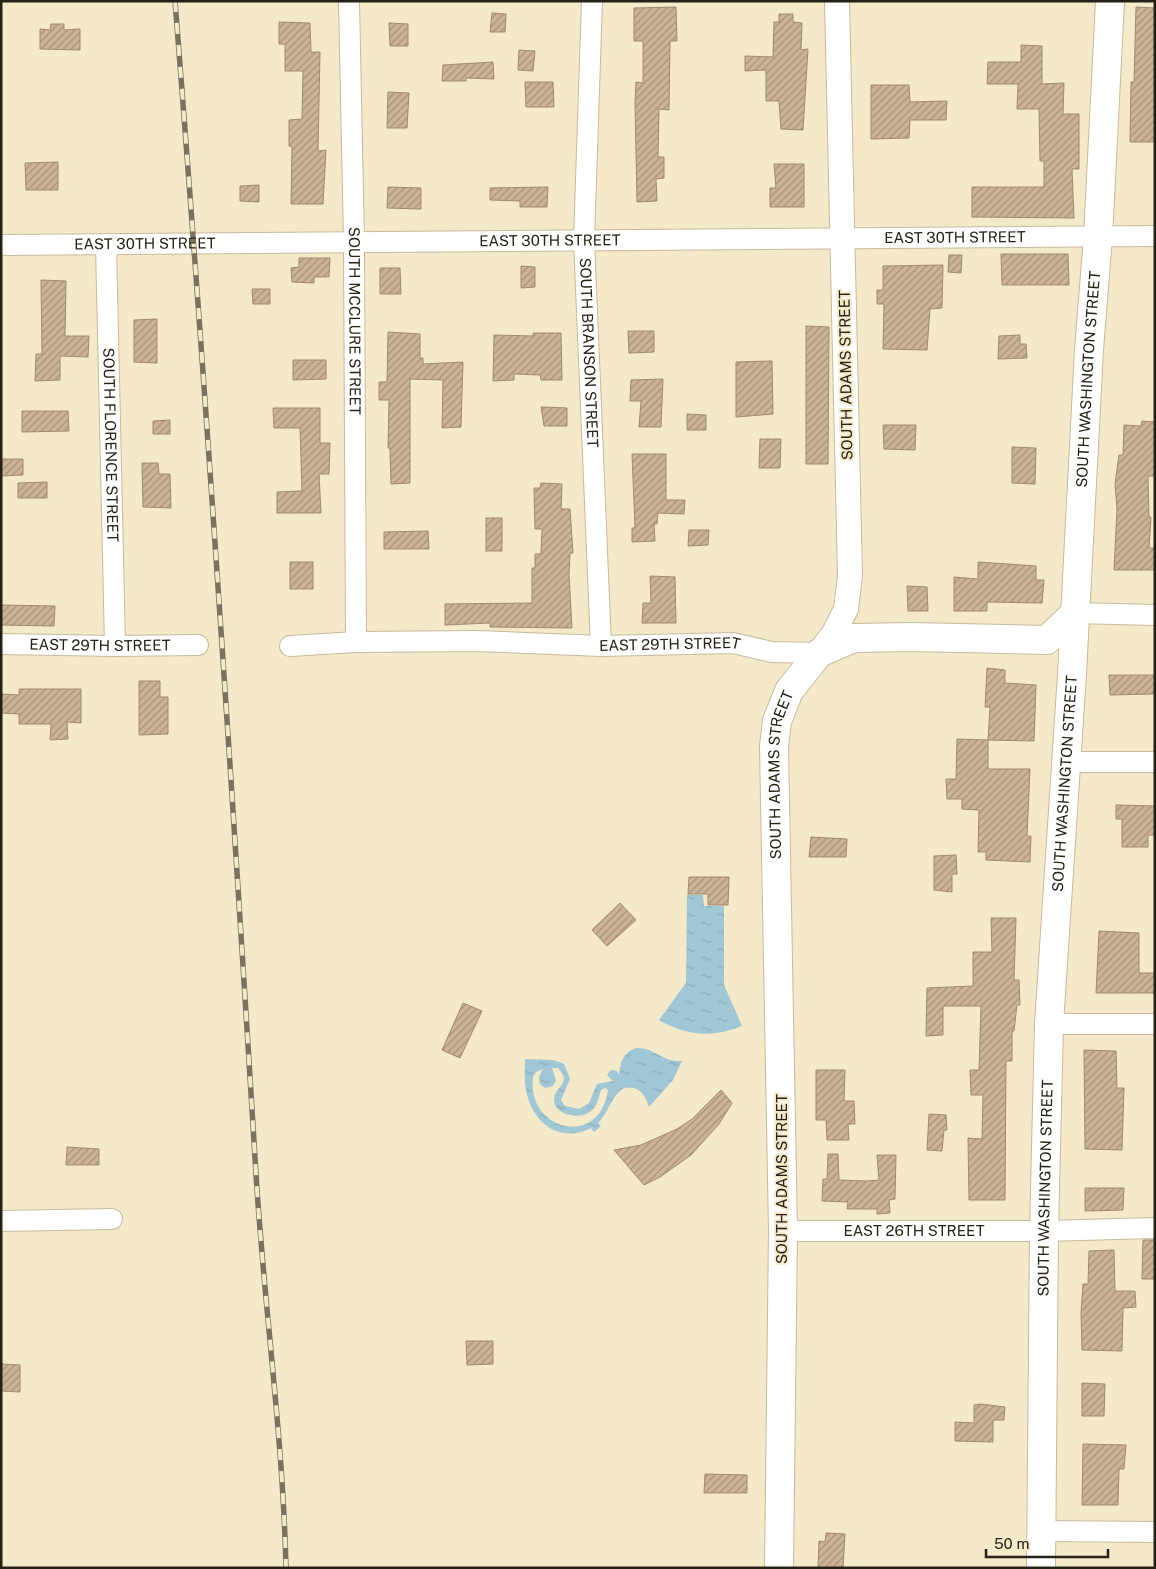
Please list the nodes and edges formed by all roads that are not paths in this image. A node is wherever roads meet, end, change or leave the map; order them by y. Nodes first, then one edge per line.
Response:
1 (349, 1) edge
2 (592, 1) edge
3 (838, 1) edge
4 (1110, 1) edge
5 (1155, 236) edge
6 (843, 237) junction
7 (1098, 237) junction
8 (584, 240) junction
9 (354, 242) junction
10 (106, 244) junction
11 (1, 245) edge
12 (1075, 613) junction
13 (1155, 615) edge
14 (1046, 640) junction
15 (356, 642) junction
16 (1, 644) edge
17 (198, 644) dead end
18 (115, 646) junction
19 (290, 646) dead end
20 (601, 646) junction
21 (819, 654) junction
22 (1072, 674) junction
23 (1066, 762) junction
24 (1155, 762) edge
25 (1049, 1024) junction
26 (1155, 1024) edge
27 (112, 1219) dead end
28 (1, 1221) edge
29 (1155, 1228) edge
30 (783, 1231) junction
31 (1044, 1231) junction
32 (1042, 1532) junction
33 (1155, 1532) edge
34 (779, 1568) edge
35 (1042, 1568) edge

1 - 9 street, SOUTH MCCLURE STREET
2 - 8 street, SOUTH BRANSON STREET
3 - 6 street, SOUTH ADAMS STREET
4 - 7 main road, SOUTH WASHINGTON STREET
5 - 7 street, EAST 30TH STREET
6 - 7 street, EAST 30TH STREET
6 - 8 street, EAST 30TH STREET
6 - 21 street, SOUTH ADAMS STREET
7 - 12 main road, SOUTH WASHINGTON STREET
8 - 9 street, EAST 30TH STREET
8 - 20 street, SOUTH BRANSON STREET
9 - 10 street, EAST 30TH STREET
9 - 15 street, SOUTH MCCLURE STREET
10 - 11 street, EAST 30TH STREET
10 - 18 street, SOUTH FLORENCE STREET
12 - 13 street
12 - 14 main road
12 - 22 main road, SOUTH WASHINGTON STREET
14 - 21 main road, EAST 29TH STREET
14 - 22 main road
15 - 19 street, EAST 29TH STREET
15 - 20 street, EAST 29TH STREET
16 - 18 street, EAST 29TH STREET
17 - 18 street, EAST 29TH STREET
20 - 21 street, EAST 29TH STREET
21 - 30 main road, SOUTH ADAMS STREET
22 - 23 main road, SOUTH WASHINGTON STREET
23 - 24 street
23 - 25 main road, SOUTH WASHINGTON STREET
25 - 26 street
25 - 31 main road, SOUTH WASHINGTON STREET
27 - 28 street
29 - 31 street, EAST 26TH STREET
30 - 31 street, EAST 26TH STREET
30 - 34 main road, SOUTH ADAMS STREET
31 - 32 main road, SOUTH WASHINGTON STREET
32 - 33 street
32 - 35 main road, SOUTH WASHINGTON STREET

